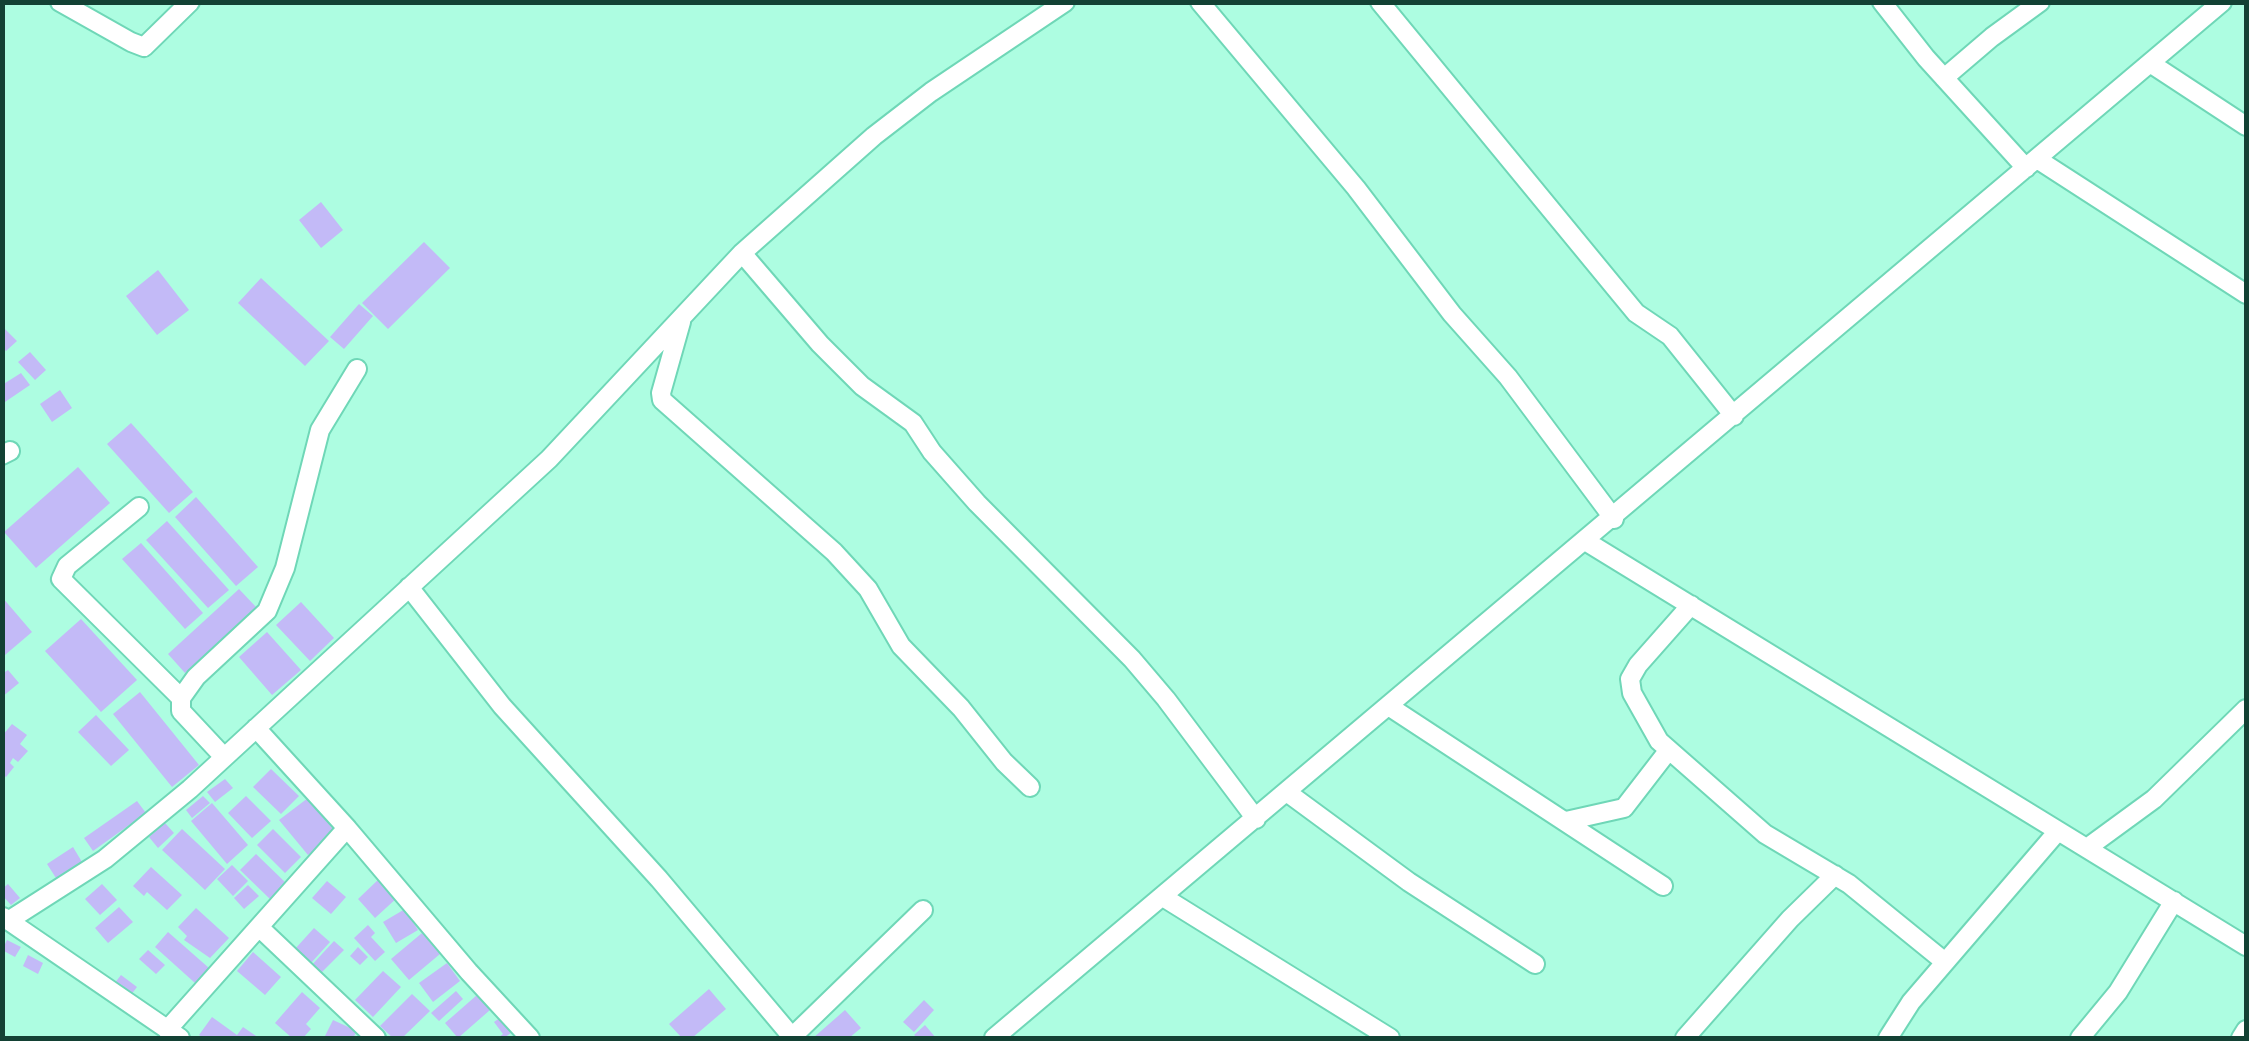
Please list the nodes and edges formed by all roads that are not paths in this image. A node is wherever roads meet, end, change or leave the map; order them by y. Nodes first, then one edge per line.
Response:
1 (60, 2) edge
2 (190, 2) edge
3 (1200, 2) edge
4 (1380, 2) edge
5 (1882, 2) edge
6 (2040, 2) edge
7 (2222, 2) edge
8 (1054, 6) edge
9 (2150, 63) junction
10 (1944, 78) junction
11 (2246, 126) edge
12 (2031, 163) junction
13 (742, 254) junction
14 (2246, 294) edge
15 (682, 317) junction
16 (358, 368) dead end
17 (1734, 416) junction
18 (139, 507) dead end
19 (1614, 519) junction
20 (1587, 542) junction
21 (409, 588) junction
22 (1691, 605) junction
23 (182, 698) junction
24 (1390, 707) junction
25 (2246, 710) edge
26 (256, 728) junction
27 (1668, 751) junction
28 (224, 757) junction
29 (1030, 786) dead end
30 (1288, 793) junction
31 (1256, 819) junction
32 (1566, 821) junction
33 (347, 828) junction
34 (2058, 831) junction
35 (2087, 848) junction
36 (1836, 875) junction
37 (1662, 886) dead end
38 (1163, 898) junction
39 (2174, 901) junction
40 (922, 910) dead end
41 (5, 919) edge
42 (260, 928) junction
43 (2246, 946) edge
44 (1945, 962) junction
45 (1535, 964) dead end
46 (2246, 1030) edge
47 (174, 1034) edge
48 (376, 1038) edge
49 (530, 1038) edge
50 (792, 1038) edge
51 (994, 1038) edge
52 (1390, 1038) edge
53 (1685, 1038) edge
54 (1888, 1038) edge
55 (2080, 1038) edge
56 (2241, 1038) edge

1 - 2 street
3 - 19 street
4 - 17 street
5 - 10 street
6 - 10 street
7 - 9 street
8 - 13 street
9 - 11 street
9 - 12 street
10 - 12 street
12 - 14 street
12 - 17 street
13 - 15 street
13 - 31 street
15 - 21 street
15 - 29 street
16 - 23 street
17 - 19 street
18 - 23 street
19 - 20 street
20 - 22 street
20 - 24 street
21 - 26 street
21 - 50 street
22 - 27 street
22 - 34 street
23 - 28 street
24 - 30 street
24 - 32 street
25 - 35 street
26 - 28 street
26 - 33 street
27 - 32 street
27 - 36 street
28 - 41 street
30 - 31 street
30 - 45 street
31 - 38 street
32 - 37 street
33 - 42 street
33 - 49 street
34 - 35 street
34 - 44 street
35 - 39 street
36 - 44 street
36 - 53 street
38 - 51 street
38 - 52 street
39 - 43 street
39 - 55 street
40 - 50 street
41 - 47 street
42 - 47 street
42 - 48 street
44 - 54 street
46 - 56 street

